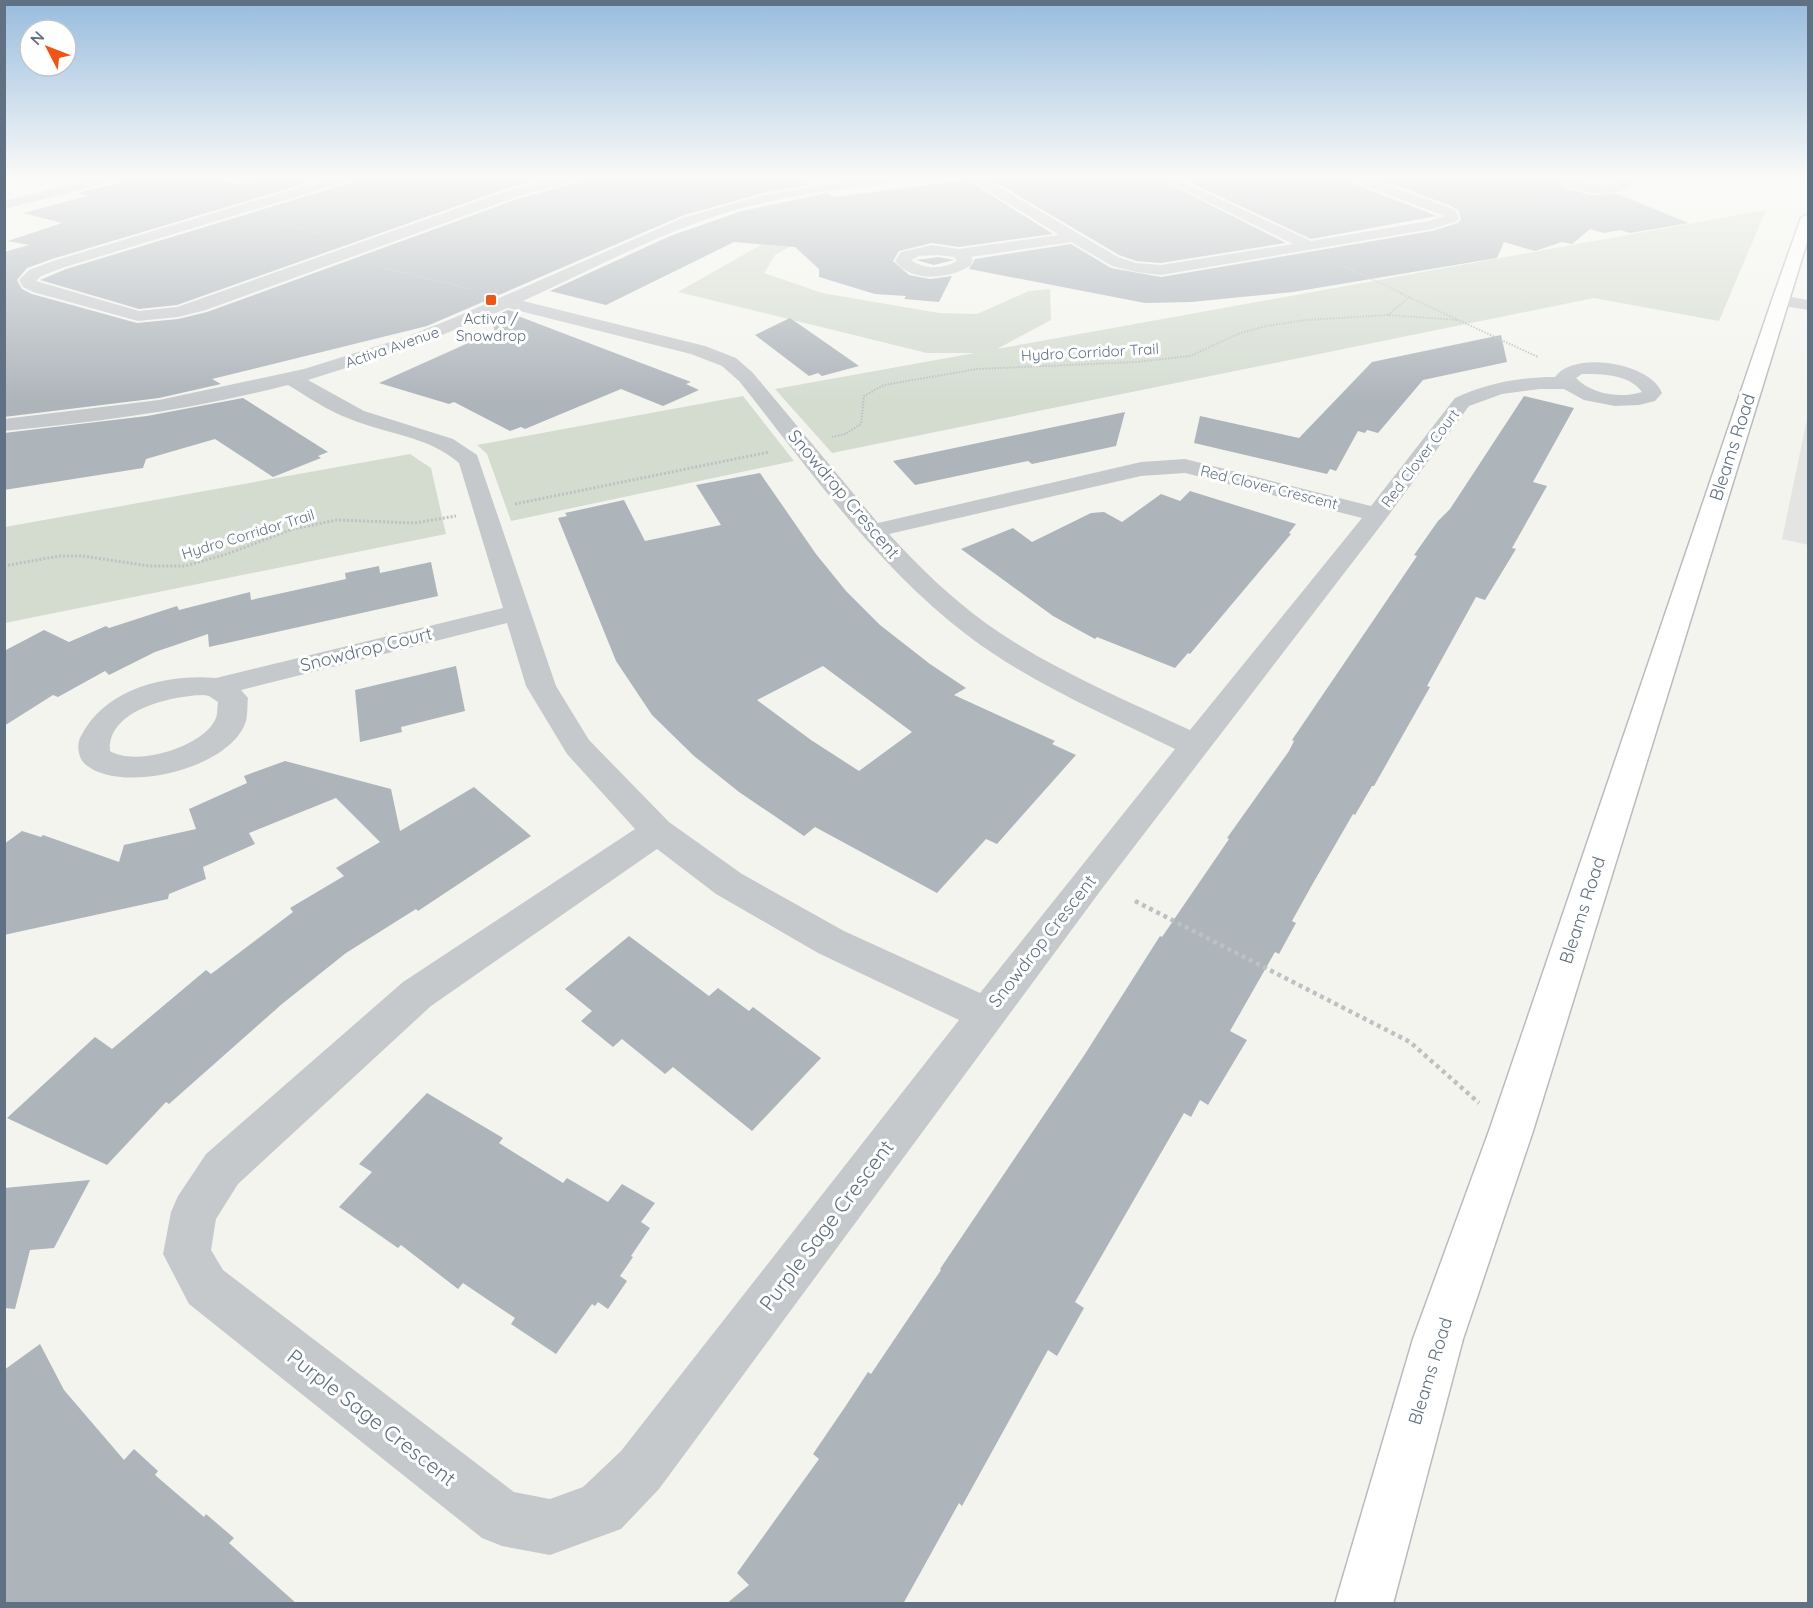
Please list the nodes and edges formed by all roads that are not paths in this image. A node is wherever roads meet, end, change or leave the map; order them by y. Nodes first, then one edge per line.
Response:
1 (99, 252) edge
2 (347, 252) edge
3 (617, 252) edge
4 (972, 252) edge
5 (1099, 252) edge
6 (1264, 252) edge
7 (1803, 252) edge
8 (959, 254) dead end
9 (506, 302) junction
10 (1794, 302) edge
11 (292, 379) junction
12 (1568, 383) dead end
13 (4, 425) edge
14 (1377, 515) junction
15 (873, 531) junction
16 (516, 613) junction
17 (216, 687) dead end
18 (1194, 746) junction
19 (657, 831) junction
20 (986, 1014) junction
21 (1364, 1604) edge

1 - 2 street
3 - 9 street, Activa Avenue
4 - 8 street
5 - 6 street
7 - 10 main road, Bleams Road
9 - 11 street, Activa Avenue
9 - 15 street, Snowdrop Crescent
10 - 21 main road, Bleams Road
11 - 13 street, Activa Avenue
11 - 16 street, Snowdrop Crescent
12 - 14 street, Red Clover Court
14 - 15 street, Red Clover Crescent
14 - 18 street
15 - 18 street, Snowdrop Crescent
16 - 17 street, Snowdrop Court
16 - 19 street, Snowdrop Crescent
18 - 20 street, Snowdrop Crescent
19 - 20 street, Snowdrop Crescent
19 - 20 street, Purple Sage Crescent

